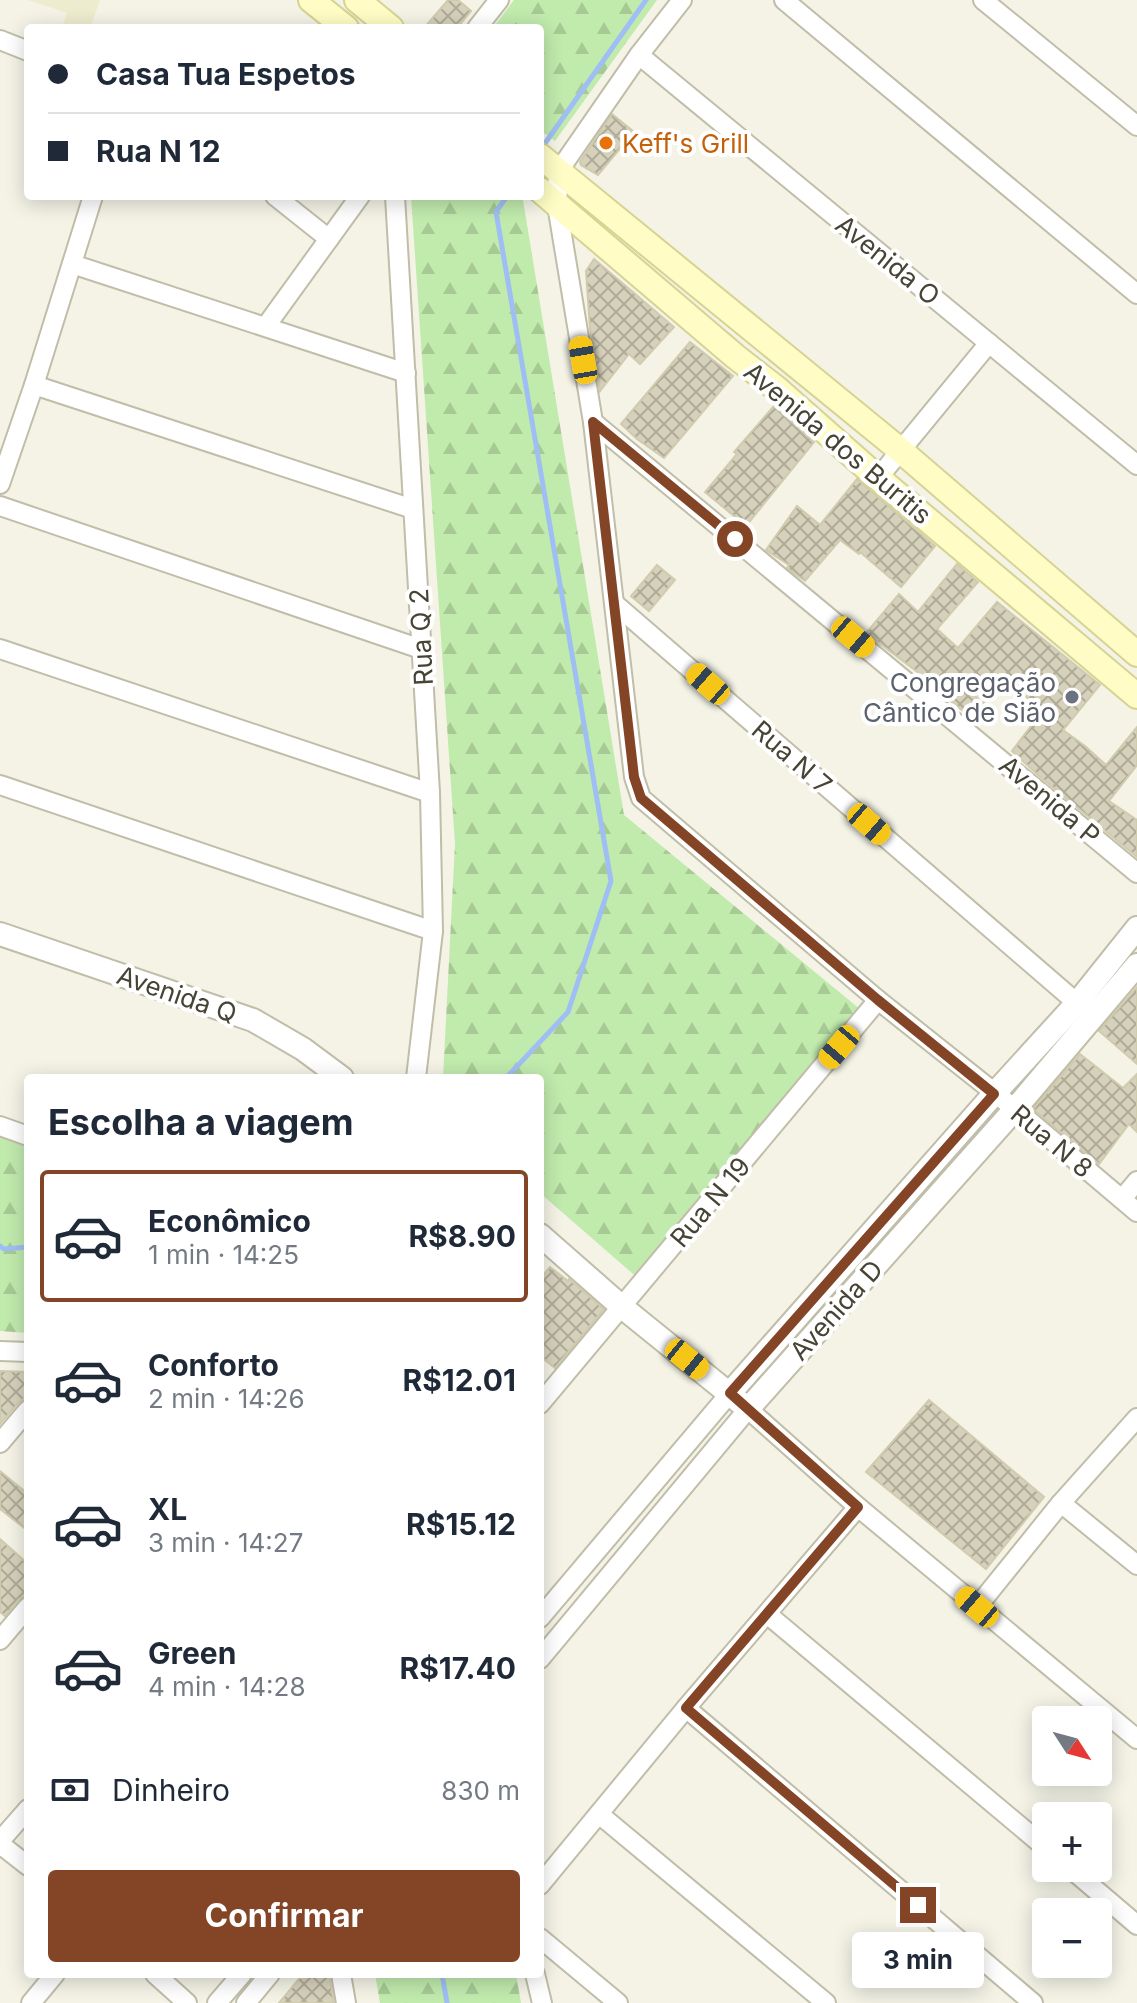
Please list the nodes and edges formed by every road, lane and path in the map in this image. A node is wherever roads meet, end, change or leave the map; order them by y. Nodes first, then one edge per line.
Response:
1 (311, 0) edge
2 (357, 0) edge
3 (499, 0) edge
4 (682, 0) edge
5 (784, 0) edge
6 (983, 0) edge
7 (341, 24) edge
8 (386, 24) edge
9 (480, 24) edge
10 (0, 40) edge
11 (24, 49) edge
12 (639, 55) junction
13 (1137, 126) edge
14 (548, 163) edge
15 (548, 198) edge
16 (92, 200) edge
17 (280, 200) edge
18 (357, 200) edge
19 (395, 200) edge
20 (329, 239) junction
21 (72, 264) junction
22 (1137, 294) edge
23 (266, 326) junction
24 (989, 343) junction
25 (406, 373) junction
26 (34, 385) junction
27 (593, 422) junction
28 (900, 450) junction
29 (1137, 465) edge
30 (878, 478) junction
31 (0, 484) edge
32 (0, 506) edge
33 (413, 509) junction
34 (615, 604) junction
35 (0, 649) edge
36 (421, 649) junction
37 (1137, 654) edge
38 (1137, 696) edge
39 (0, 785) edge
40 (430, 793) junction
41 (1137, 873) edge
42 (1137, 928) edge
43 (433, 931) junction
44 (0, 934) edge
45 (1137, 965) edge
46 (878, 1000) junction
47 (1077, 1003) junction
48 (337, 1074) edge
49 (416, 1074) edge
50 (994, 1094) junction
51 (1015, 1109) junction
52 (0, 1126) edge
53 (24, 1135) edge
54 (1137, 1181) edge
55 (1122, 1199) junction
56 (1137, 1212) edge
57 (544, 1239) edge
58 (622, 1307) junction
59 (0, 1351) edge
60 (24, 1352) edge
61 (730, 1393) junction
62 (544, 1399) edge
63 (748, 1409) junction
64 (24, 1415) edge
65 (1137, 1418) edge
66 (0, 1443) edge
67 (1061, 1503) junction
68 (858, 1507) junction
69 (1137, 1565) edge
70 (977, 1607) junction
71 (24, 1612) edge
72 (544, 1613) edge
73 (767, 1614) junction
74 (0, 1640) edge
75 (544, 1654) edge
76 (686, 1708) junction
77 (1137, 1739) edge
78 (24, 1814) edge
79 (599, 1814) junction
80 (1032, 1836) edge
81 (0, 1842) edge
82 (24, 1863) edge
83 (544, 1880) edge
84 (1086, 1882) edge
85 (1137, 1925) edge
86 (544, 1941) edge
87 (52, 1978) edge
88 (159, 1978) edge
89 (239, 1978) edge
90 (267, 1978) edge
91 (342, 1978) edge
92 (536, 1978) edge
93 (31, 2003) edge
94 (187, 2003) edge
95 (217, 2003) edge
96 (246, 2003) edge
97 (346, 2003) edge
98 (542, 2003) edge
99 (618, 2003) edge
100 (826, 2003) edge
101 (1033, 2003) edge

1 - 7 main road
2 - 8 main road
3 - 9 street
4 - 12 street
5 - 22 street
6 - 13 street
10 - 11 street
12 - 14 street
12 - 24 street, Avenida O
14 - 15 street, Rua N 8
14 - 28 main road, Avenida dos Buritis
15 - 27 street, Rua N 8
15 - 30 main road, Avenida dos Buritis
16 - 21 street
17 - 20 street
18 - 20 street
19 - 25 street, Rua Q 2
20 - 23 street
21 - 23 street
21 - 26 street
23 - 25 street
24 - 28 street
24 - 29 street, Avenida O
25 - 33 street, Rua Q 2
26 - 31 street
26 - 33 street
27 - 34 street, Rua N 8
27 - 41 street, Avenida P
28 - 30 street
28 - 37 main road, Avenida dos Buritis
30 - 38 main road, Avenida dos Buritis
32 - 36 street
33 - 36 street, Rua Q 2
34 - 46 street, Rua N 8
34 - 47 street, Rua N 7
35 - 40 street
36 - 40 street, Rua Q 2
39 - 43 street
40 - 43 street, Rua Q 2
42 - 47 street, Avenida D
43 - 49 street, Rua Q 2
44 - 48 street, Avenida Q
45 - 51 street, Avenida D
46 - 50 street, Rua N 8
46 - 58 street, Rua N 19
47 - 50 street, Avenida D
50 - 51 street, Rua N 8
50 - 61 street, Avenida D
51 - 55 street, Rua N 8
51 - 63 street, Avenida D
52 - 53 street
54 - 55 street
55 - 56 street, Rua N 8
57 - 58 street
58 - 61 street
58 - 62 street, Rua N 19
59 - 60 street
61 - 63 street
61 - 72 street, Avenida D
63 - 68 street
63 - 75 street, Avenida D
64 - 66 street
65 - 67 street
67 - 69 street
67 - 70 street
68 - 70 street
68 - 73 street
70 - 77 street
71 - 74 street
73 - 76 street
73 - 80 street
76 - 79 street
76 - 101 street
78 - 81 street
79 - 83 street
79 - 100 street
81 - 82 street
84 - 85 street
86 - 99 street
87 - 93 street
88 - 94 street
89 - 95 street
90 - 96 street
91 - 97 street
92 - 98 street

